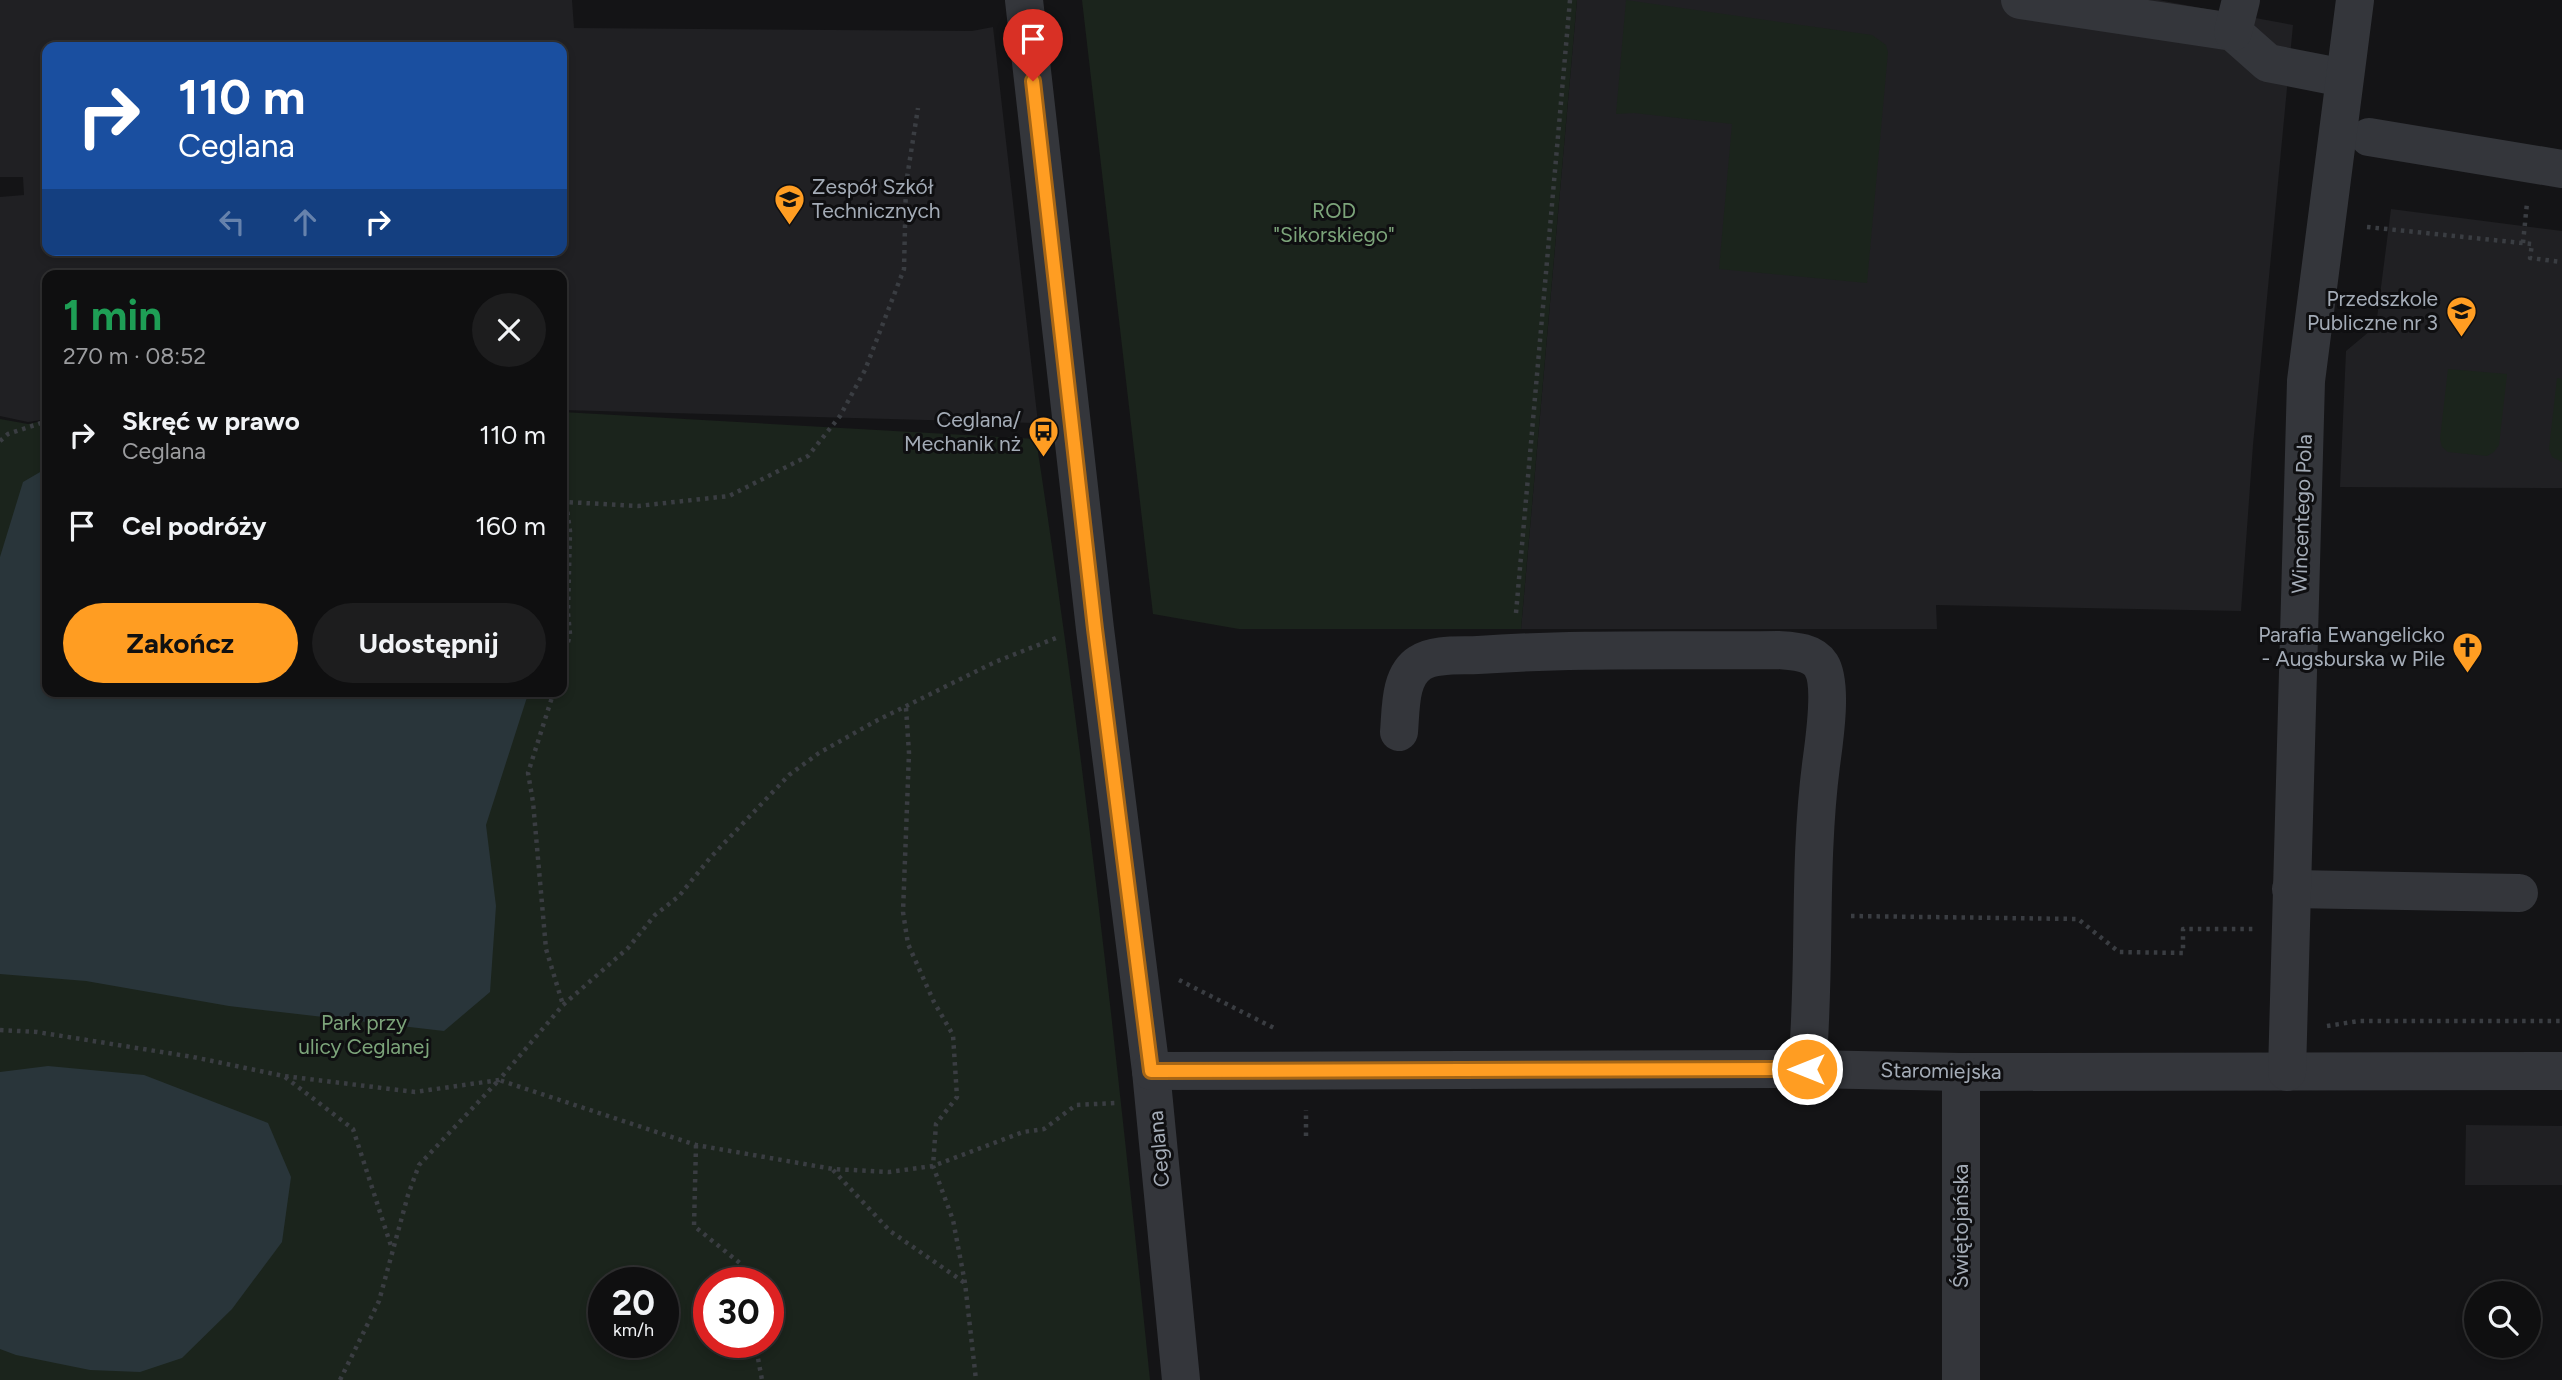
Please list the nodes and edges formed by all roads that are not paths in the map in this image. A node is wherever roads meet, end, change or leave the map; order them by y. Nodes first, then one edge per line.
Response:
1 (1024, 0) edge
2 (2020, 0) edge
3 (2355, 0) edge
4 (2237, 16) edge
5 (2344, 78) junction
6 (2369, 137) dead end
7 (2562, 169) edge
8 (1399, 732) dead end
9 (2291, 889) junction
10 (2519, 893) dead end
11 (1807, 1069) junction
12 (2562, 1071) edge
13 (1961, 1072) junction
14 (2287, 1072) junction
15 (1153, 1086) junction
16 (1181, 1380) edge
17 (1961, 1380) edge

1 - 15 street, Ceglana
2 - 4 street
3 - 5 street, Wincentego Pola
4 - 5 street
5 - 9 street, Wincentego Pola
6 - 7 street
8 - 11 street
9 - 10 street
9 - 14 street, Wincentego Pola
11 - 13 street, Staromiejska
11 - 15 street, Staromiejska
12 - 14 street, Staromiejska
13 - 14 street, Staromiejska
13 - 17 street, Świętojańska
15 - 16 street, Ceglana

